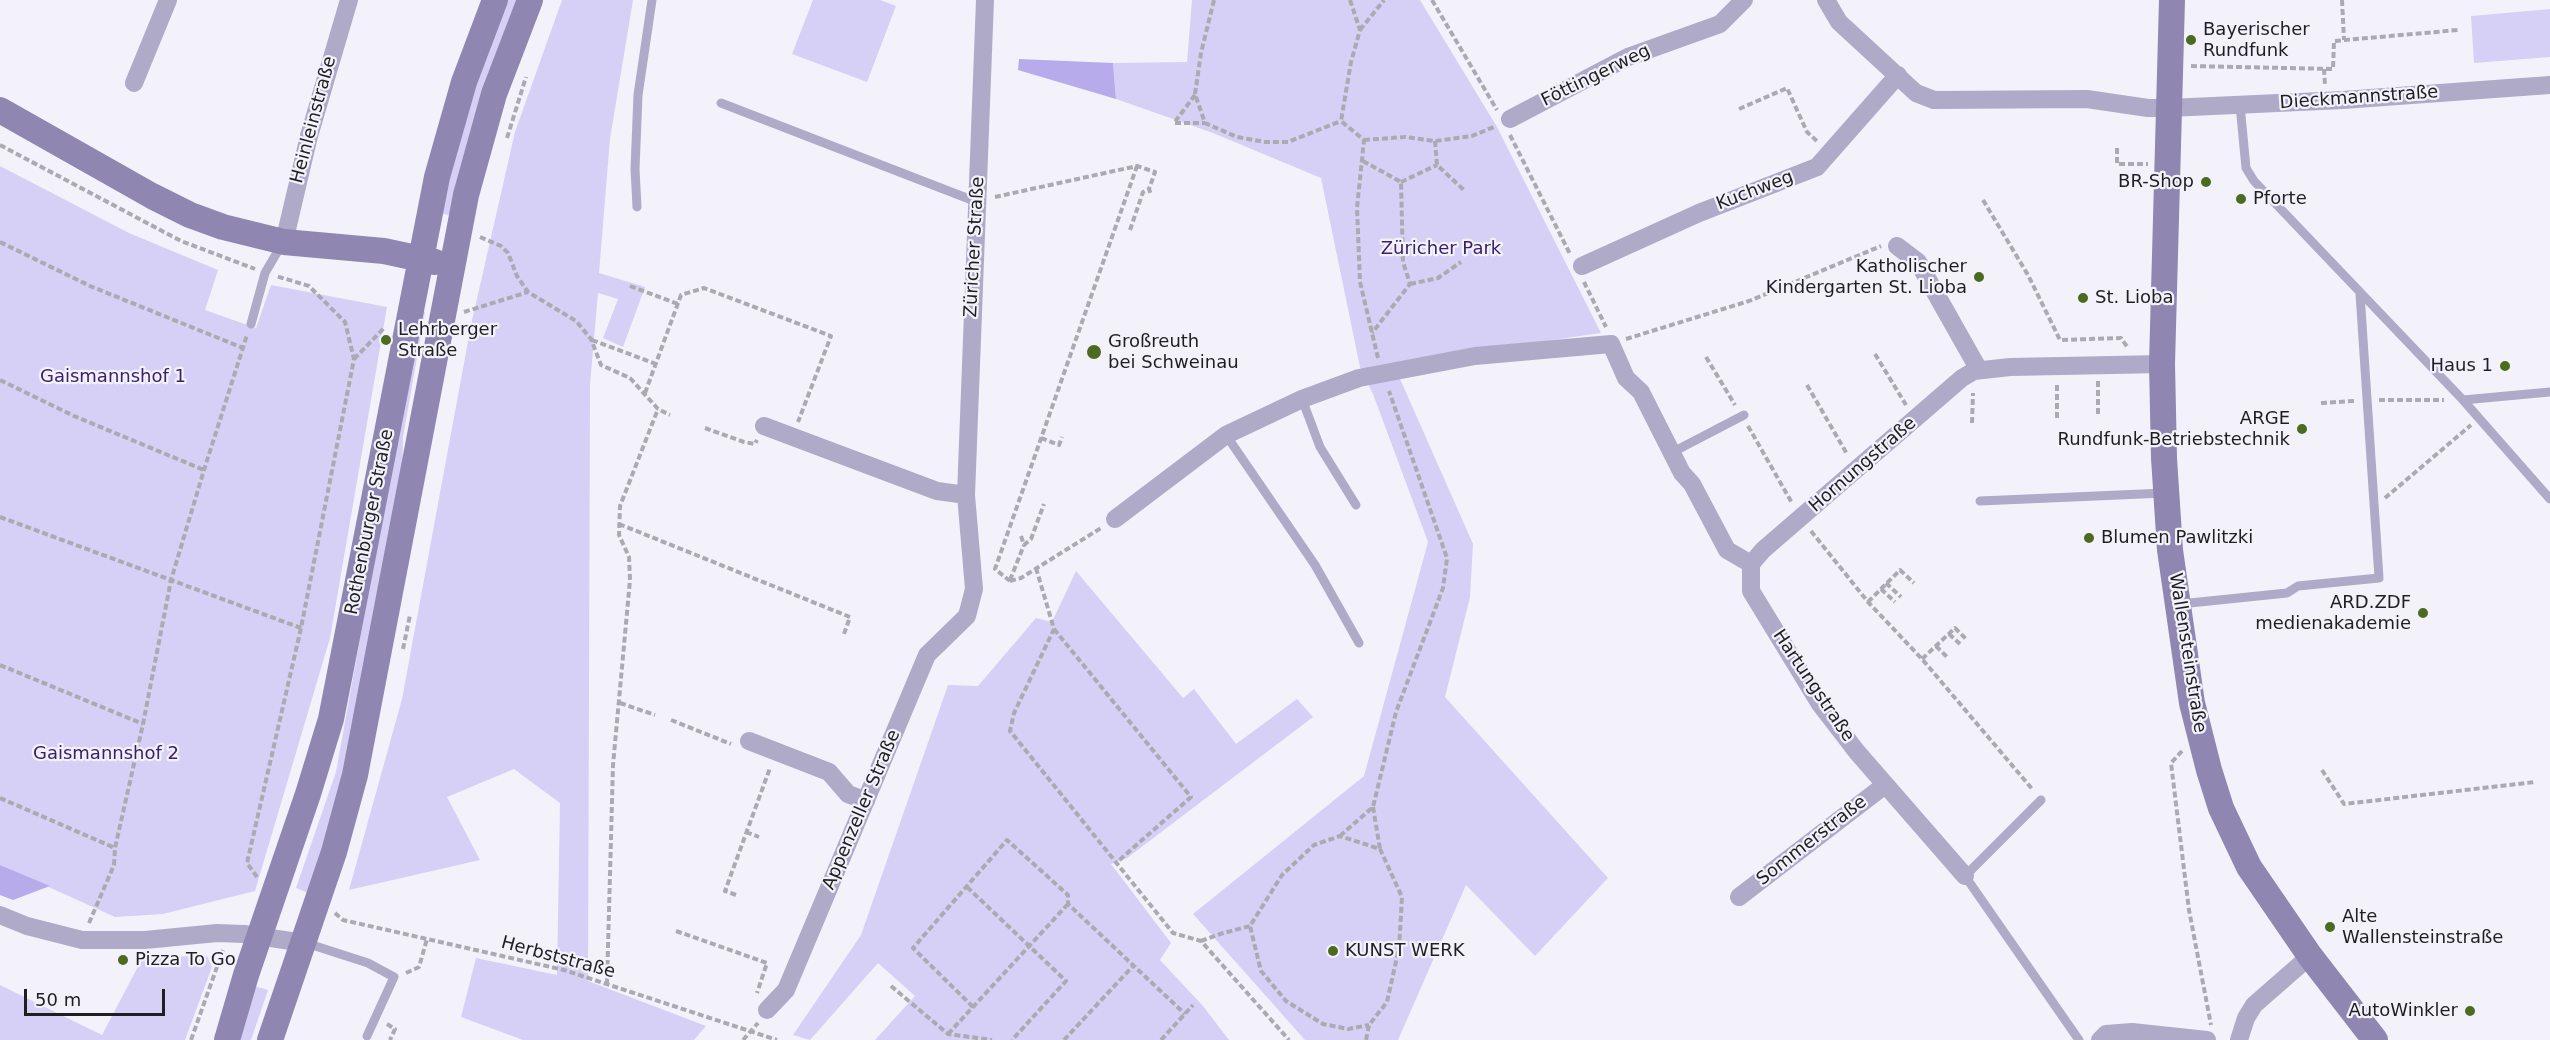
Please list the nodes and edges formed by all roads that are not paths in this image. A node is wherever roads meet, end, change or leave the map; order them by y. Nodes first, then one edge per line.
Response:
1 (168, 0) edge
2 (349, 0) edge
3 (495, 0) edge
4 (530, 0) edge
5 (652, 0) edge
6 (985, 0) edge
7 (1744, 0) edge
8 (1826, 0) edge
9 (2172, 0) edge
10 (1898, 75) junction
11 (134, 83) dead end
12 (2550, 85) edge
13 (721, 103) dead end
14 (2240, 105) junction
15 (2169, 108) junction
16 (0, 110) edge
17 (1506, 122) road end
18 (977, 202) junction
19 (637, 207) dead end
20 (284, 242) junction
21 (1897, 246) road end
22 (420, 258) junction
23 (452, 266) junction
24 (1579, 268) road end
25 (2360, 294) junction
26 (250, 324) road end
27 (2151, 364) junction
28 (1976, 371) junction
29 (2550, 392) edge
30 (1302, 399) junction
31 (2463, 400) junction
32 (1744, 415) road end
33 (764, 426) road end
34 (1227, 435) junction
35 (1671, 453) junction
36 (2165, 493) junction
37 (966, 495) junction
38 (2550, 499) edge
39 (1980, 501) dead end
40 (1356, 505) dead end
41 (1115, 519) road end
42 (1751, 564) junction
43 (2177, 604) junction
44 (967, 616) joint
45 (1359, 643) dead end
46 (748, 741) road end
47 (1885, 784) junction
48 (2041, 800) road end
49 (866, 801) junction
50 (1965, 876) junction
51 (1739, 897) dead end
52 (0, 915) edge
53 (259, 935) junction
54 (303, 942) junction
55 (2310, 956) junction
56 (767, 1010) dead end
57 (2209, 1035) edge
58 (366, 1036) dead end
59 (227, 1040) edge
60 (270, 1040) edge
61 (2079, 1040) edge
62 (2100, 1040) edge
63 (2239, 1040) edge
64 (2375, 1040) edge

1 - 11 street
2 - 20 street, Heinleinstraße
3 - 22 main road, Rothenburger Straße
4 - 23 main road, Rothenburger Straße
5 - 19 lane
6 - 18 street, Züricher Straße
7 - 17 street, Föttingerweg
8 - 10 street, Dieckmannstraße
9 - 15 main road, Wallensteinstraße
10 - 15 street, Dieckmannstraße
10 - 24 street, Kuchweg
12 - 14 street, Dieckmannstraße
13 - 18 lane
14 - 15 street, Dieckmannstraße
14 - 25 lane
15 - 27 main road, Wallensteinstraße
16 - 20 main road
18 - 37 street, Züricher Straße
20 - 22 main road
20 - 26 lane
21 - 28 street
22 - 23 main road
22 - 53 main road, Rothenburger Straße
23 - 54 main road, Rothenburger Straße
25 - 31 lane
25 - 43 lane
27 - 28 street
27 - 36 main road, Wallensteinstraße
28 - 42 street, Hornungstraße
29 - 31 lane
30 - 34 street
30 - 35 street
30 - 40 lane
31 - 38 lane
32 - 35 lane
33 - 37 street
34 - 41 street
34 - 45 lane
35 - 42 street
36 - 39 lane
36 - 43 main road, Wallensteinstraße
37 - 44 street, Züricher Straße
42 - 47 street, Hartungstraße
43 - 55 main road, Wallensteinstraße
44 - 49 street, Appenzeller Straße
46 - 49 street
47 - 50 street, Hartungstraße
47 - 51 street, Sommerstraße
48 - 50 lane
49 - 56 street, Appenzeller Straße
50 - 61 lane, Hartungstraße
52 - 53 street
53 - 54 street
53 - 59 main road, Rothenburger Straße
54 - 58 lane
54 - 60 main road, Rothenburger Straße
55 - 63 street
55 - 64 main road, Wallensteinstraße
57 - 62 street

